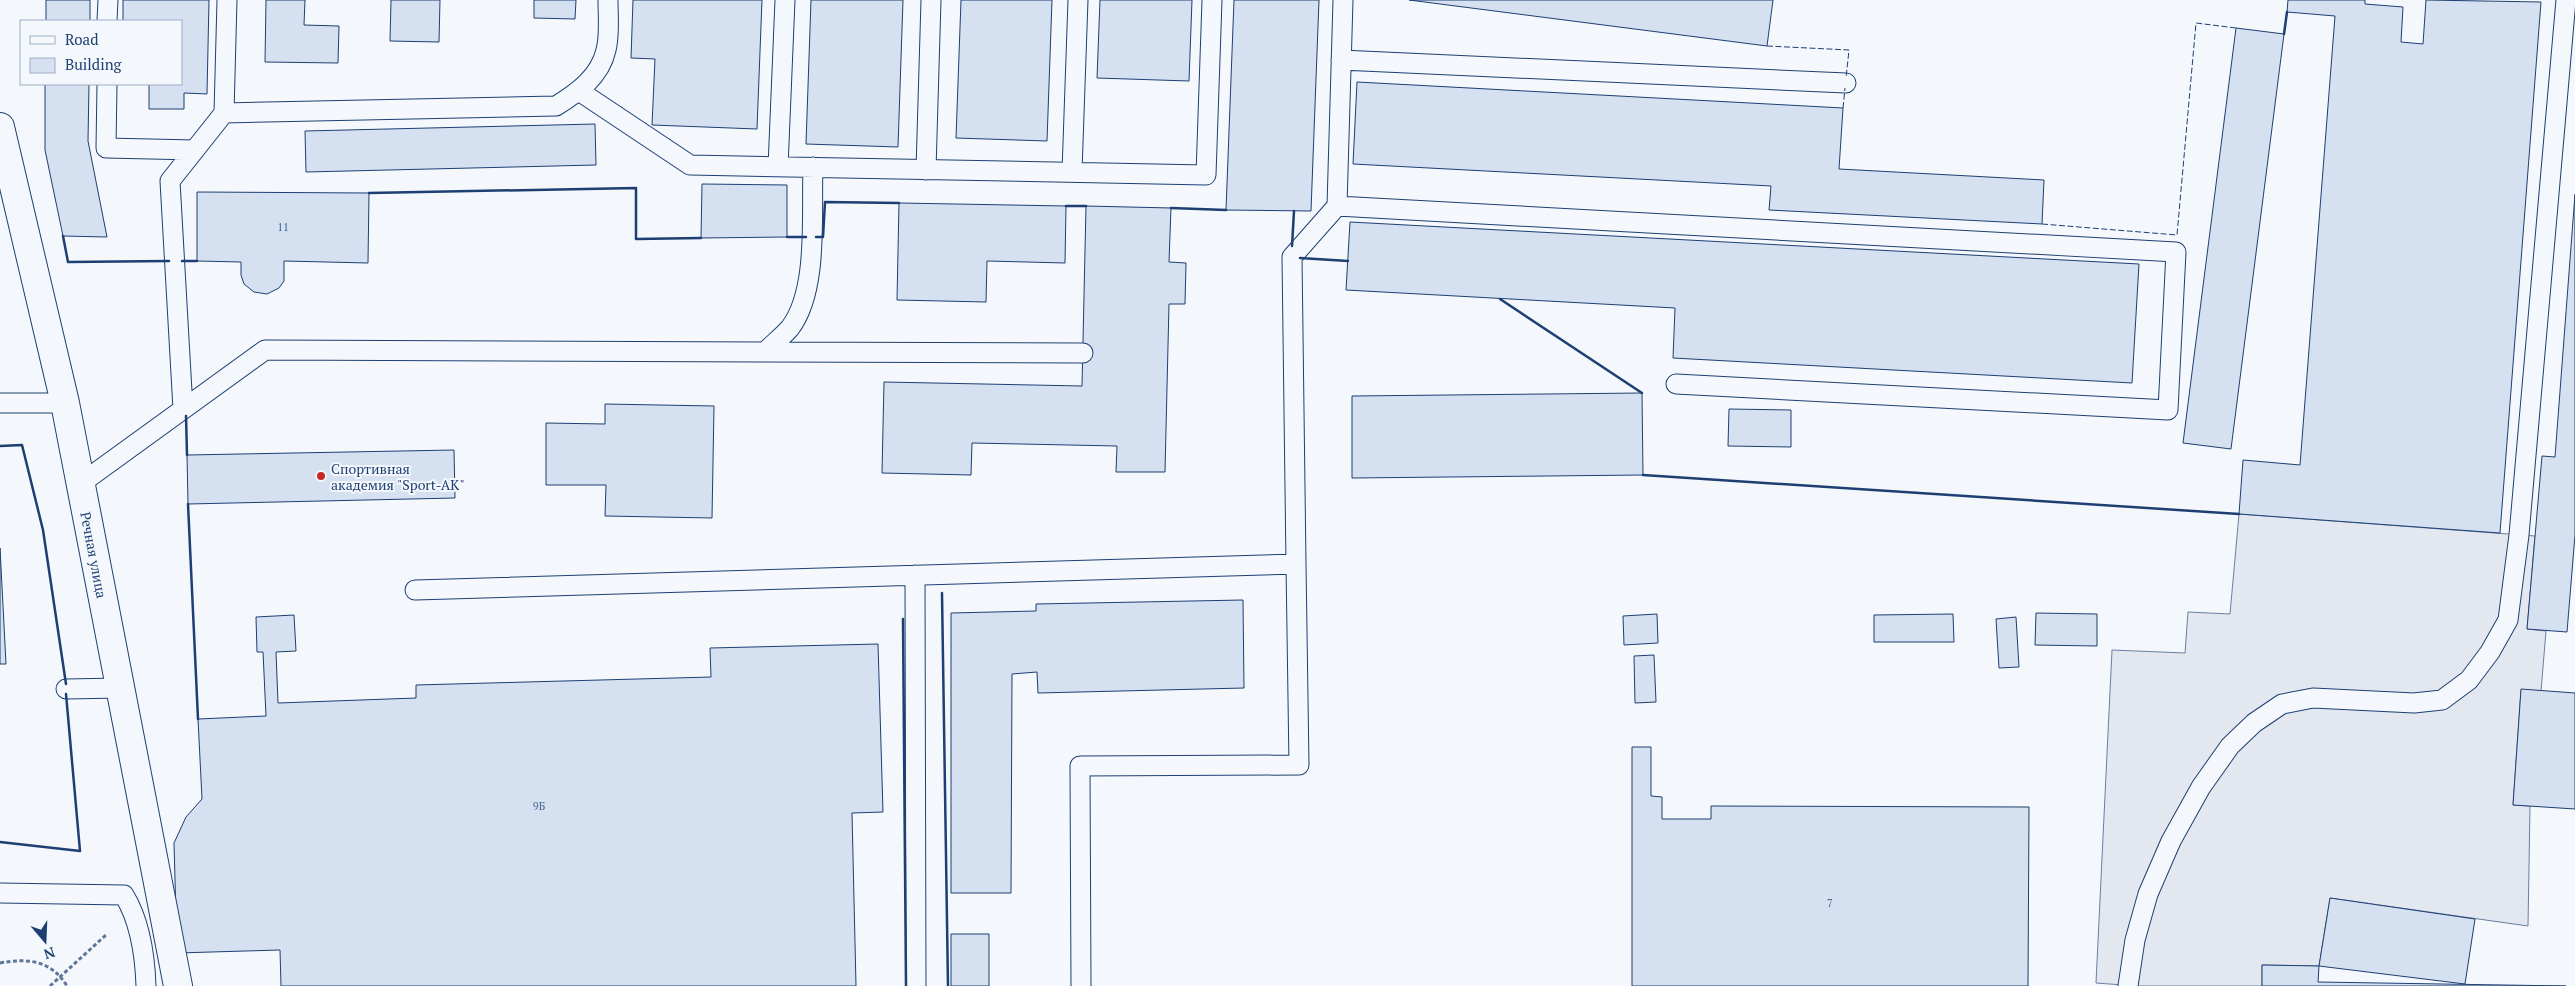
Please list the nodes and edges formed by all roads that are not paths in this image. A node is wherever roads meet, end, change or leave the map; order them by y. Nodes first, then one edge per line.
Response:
1 (108, 0) edge
2 (227, 0) edge
3 (608, 0) edge
4 (785, 0) edge
5 (932, 0) edge
6 (1078, 0) edge
7 (1212, 0) edge
8 (1343, 0) edge
9 (2566, 0) edge
10 (107, 20) edge
11 (1341, 60) junction
12 (1846, 83) dead end
13 (107, 85) edge
14 (579, 91) junction
15 (224, 113) junction
16 (0, 127) edge
17 (195, 150) junction
18 (778, 167) junction
19 (812, 167) junction
20 (926, 170) junction
21 (1072, 172) junction
22 (1337, 206) junction
23 (765, 352) junction
24 (1083, 353) dead end
25 (1676, 384) dead end
26 (0, 403) edge
27 (65, 403) junction
28 (184, 409) junction
29 (80, 484) junction
30 (1296, 564) junction
31 (915, 575) junction
32 (415, 590) dead end
33 (120, 688) junction
34 (66, 689) dead end
35 (0, 893) edge
36 (146, 986) edge
37 (178, 986) edge
38 (916, 986) edge
39 (1082, 986) edge
40 (2128, 986) edge

1 - 10 lane
2 - 15 lane
3 - 14 lane
4 - 18 lane
5 - 20 lane
6 - 21 lane
7 - 21 lane
8 - 11 lane
9 - 40 lane
11 - 12 lane
11 - 22 lane
13 - 17 lane
14 - 15 lane
14 - 18 lane
15 - 17 lane
16 - 27 street, Речная улица
17 - 28 lane
18 - 19 lane
19 - 20 lane
19 - 23 lane
20 - 21 lane
22 - 25 lane
22 - 30 lane
23 - 24 lane
23 - 28 lane
26 - 27 lane
27 - 29 street, Речная улица
28 - 29 lane
29 - 33 street, Речная улица
30 - 31 lane
30 - 39 lane
31 - 32 lane
31 - 38 lane
33 - 34 lane
33 - 37 street, Речная улица
35 - 36 lane

